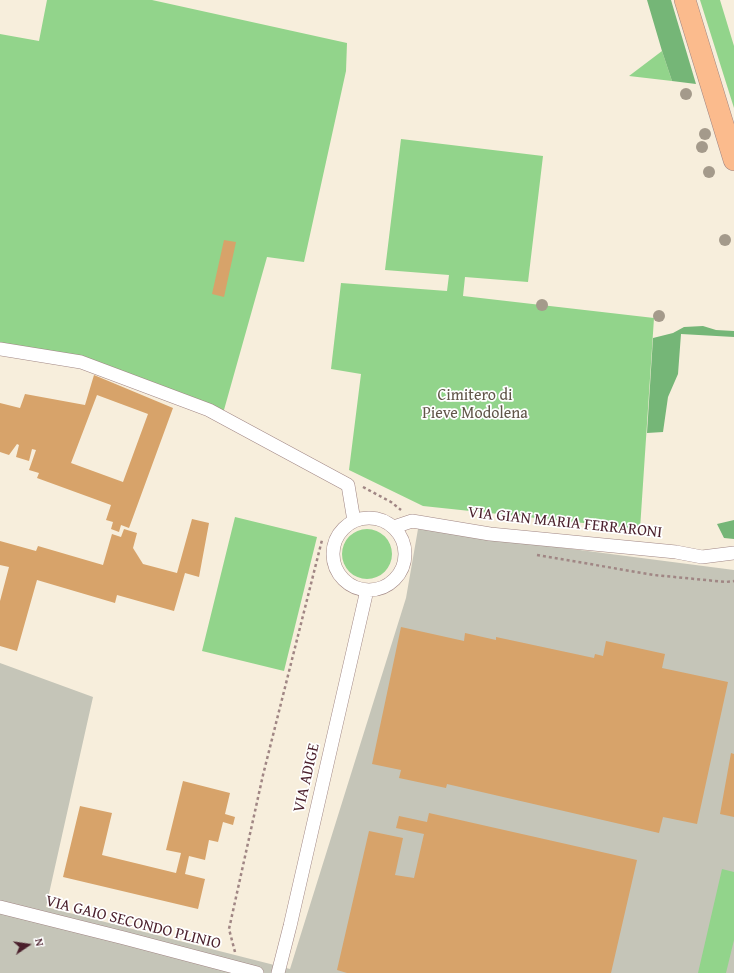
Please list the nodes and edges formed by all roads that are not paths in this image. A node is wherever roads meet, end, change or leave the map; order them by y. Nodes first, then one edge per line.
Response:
1 (685, 0) edge
2 (734, 160) edge
3 (0, 349) edge
4 (354, 521) junction
5 (394, 527) junction
6 (734, 552) edge
7 (367, 590) junction
8 (0, 907) edge
9 (257, 973) edge
10 (278, 973) edge

1 - 2 main road
3 - 4 street
4 - 5 street
4 - 7 street
5 - 6 street, VIA GIAN MARIA FERRARONI
5 - 7 street
7 - 10 street, VIA ADIGE
8 - 9 street, VIA GAIO SECONDO PLINIO

